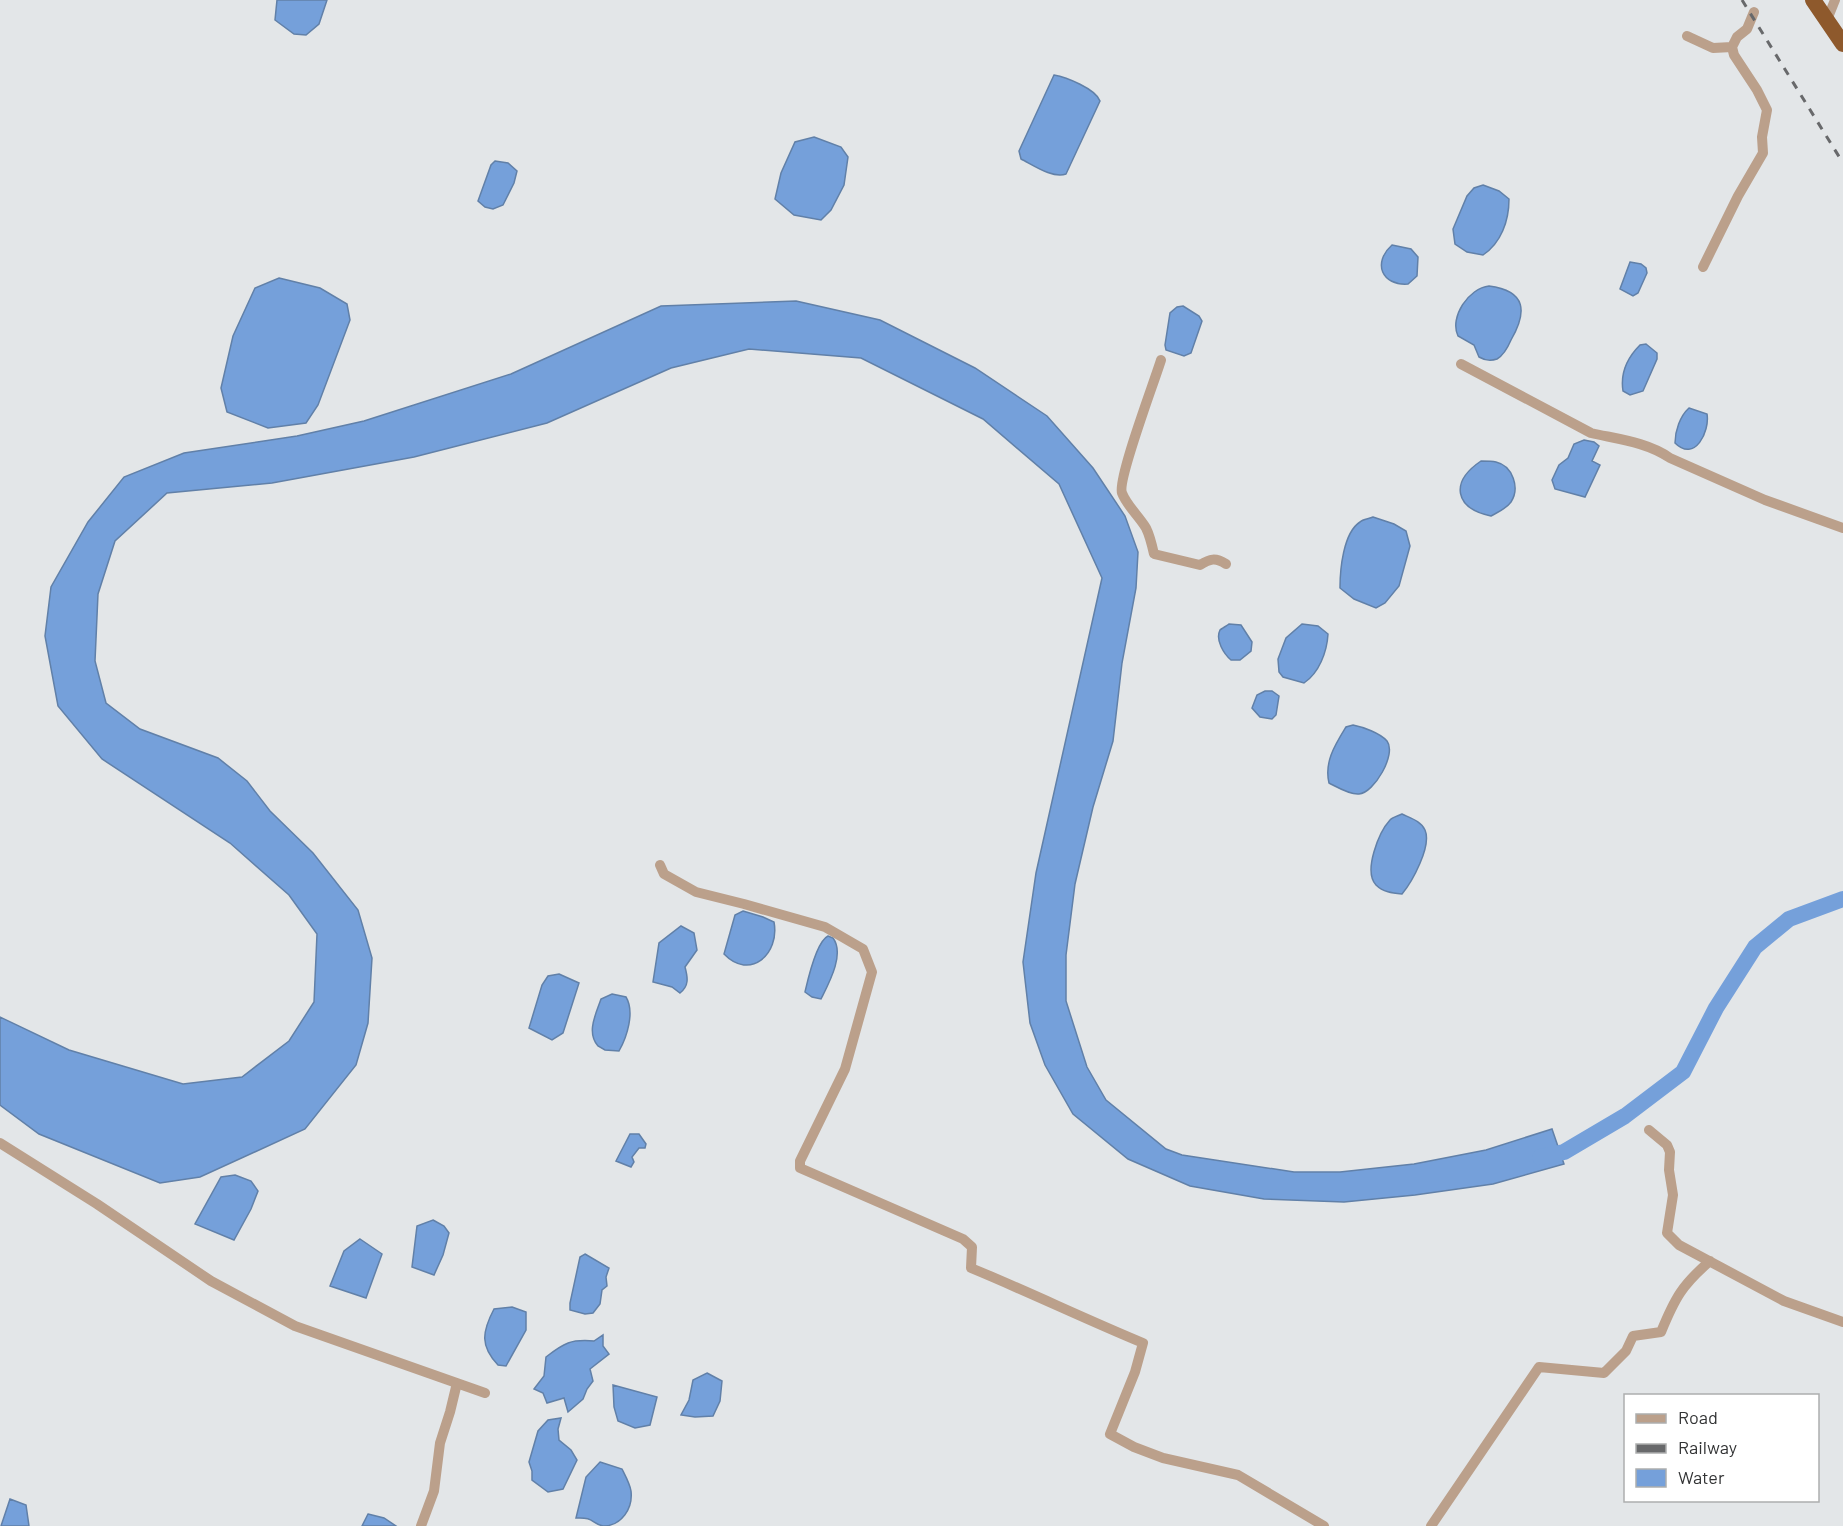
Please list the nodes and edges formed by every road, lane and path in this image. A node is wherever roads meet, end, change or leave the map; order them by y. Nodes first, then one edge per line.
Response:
1 (1813, 0) edge
2 (1835, 0) edge
3 (1754, 12) dead end
4 (1827, 20) junction
5 (1687, 36) dead end
6 (1843, 44) edge
7 (1732, 47) junction
8 (1703, 267) dead end
9 (1161, 360) dead end
10 (1461, 364) dead end
11 (1843, 528) edge
12 (1226, 564) dead end
13 (660, 865) dead end
14 (1649, 1130) dead end
15 (0, 1143) edge
16 (1710, 1261) junction
17 (1843, 1322) edge
18 (457, 1383) junction
19 (485, 1393) dead end
20 (421, 1526) edge
21 (1324, 1526) edge
22 (1431, 1526) edge

1 - 4 highway
2 - 4 street
3 - 7 street
4 - 6 highway
5 - 7 street
7 - 8 street
9 - 12 street
10 - 11 street
13 - 21 street
14 - 16 street
15 - 18 street
16 - 17 street
16 - 22 street
18 - 19 street
18 - 20 street

